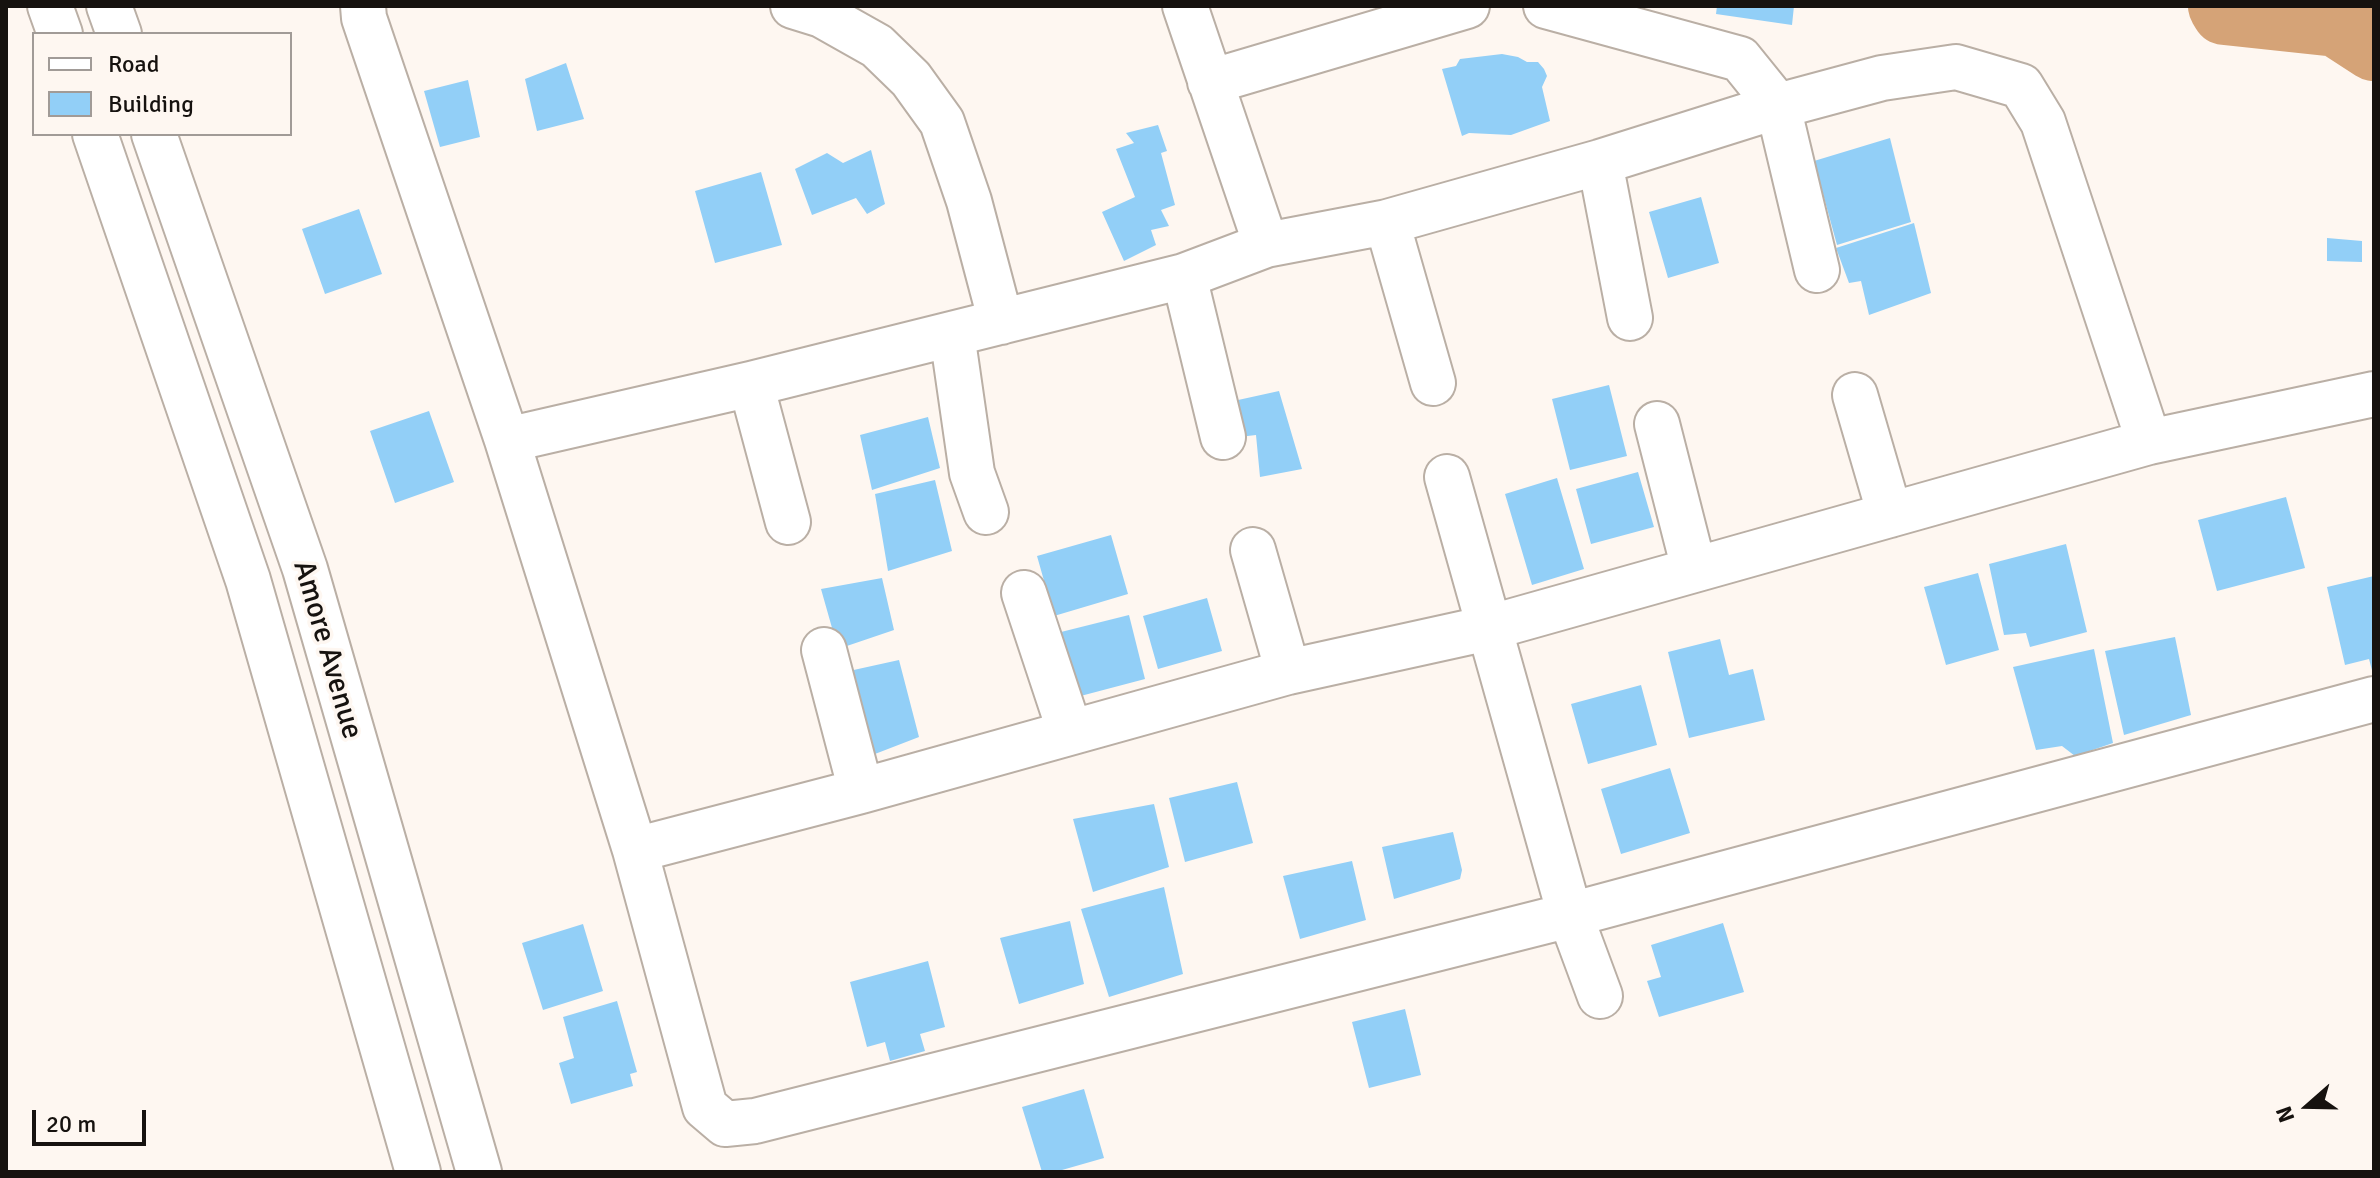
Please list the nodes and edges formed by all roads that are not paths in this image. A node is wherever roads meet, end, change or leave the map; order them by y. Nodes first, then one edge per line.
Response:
1 (50, 6) edge
2 (109, 6) edge
3 (363, 6) edge
4 (793, 6) edge
5 (1185, 6) edge
6 (1467, 6) edge
7 (1546, 6) edge
8 (59, 32) edge
9 (118, 32) edge
10 (1210, 82) junction
11 (1778, 106) junction
12 (96, 136) edge
13 (155, 136) edge
14 (1600, 162) junction
15 (1387, 222) junction
16 (1266, 245) junction
17 (1817, 270) dead end
18 (1184, 276) junction
19 (1630, 318) dead end
20 (1001, 322) junction
21 (952, 334) junction
22 (1433, 383) dead end
23 (751, 384) junction
24 (2374, 394) edge
25 (1855, 395) dead end
26 (1657, 424) dead end
27 (1223, 437) dead end
28 (507, 440) junction
29 (2149, 442) junction
30 (1447, 477) dead end
31 (986, 512) dead end
32 (1890, 515) junction
33 (788, 522) dead end
34 (1253, 550) dead end
35 (1694, 569) junction
36 (1024, 593) dead end
37 (1488, 628) junction
38 (824, 650) dead end
39 (1288, 672) junction
40 (2374, 699) edge
41 (1070, 732) junction
42 (861, 791) junction
43 (635, 850) junction
44 (1570, 915) junction
45 (1600, 996) dead end
46 (418, 1172) edge
47 (479, 1172) edge

1 - 8 street
2 - 9 street
3 - 28 street
4 - 20 street
5 - 10 street
6 - 10 street
7 - 11 street
10 - 16 street
11 - 14 street
11 - 17 street
11 - 29 street
12 - 46 street, Amore Avenue
13 - 47 street, Amore Avenue
14 - 15 street
14 - 19 street
15 - 16 street
15 - 22 street
16 - 18 street
18 - 20 street
18 - 27 street
20 - 21 street
21 - 23 street
21 - 31 street
23 - 28 street
23 - 33 street
24 - 29 street
25 - 32 street
26 - 35 street
28 - 43 street
29 - 32 street
30 - 37 street
32 - 35 street
34 - 39 street
35 - 37 street
36 - 41 street
37 - 39 street
37 - 44 street
38 - 42 street
39 - 41 street
40 - 44 street
41 - 42 street
42 - 43 street
43 - 44 street
44 - 45 street

